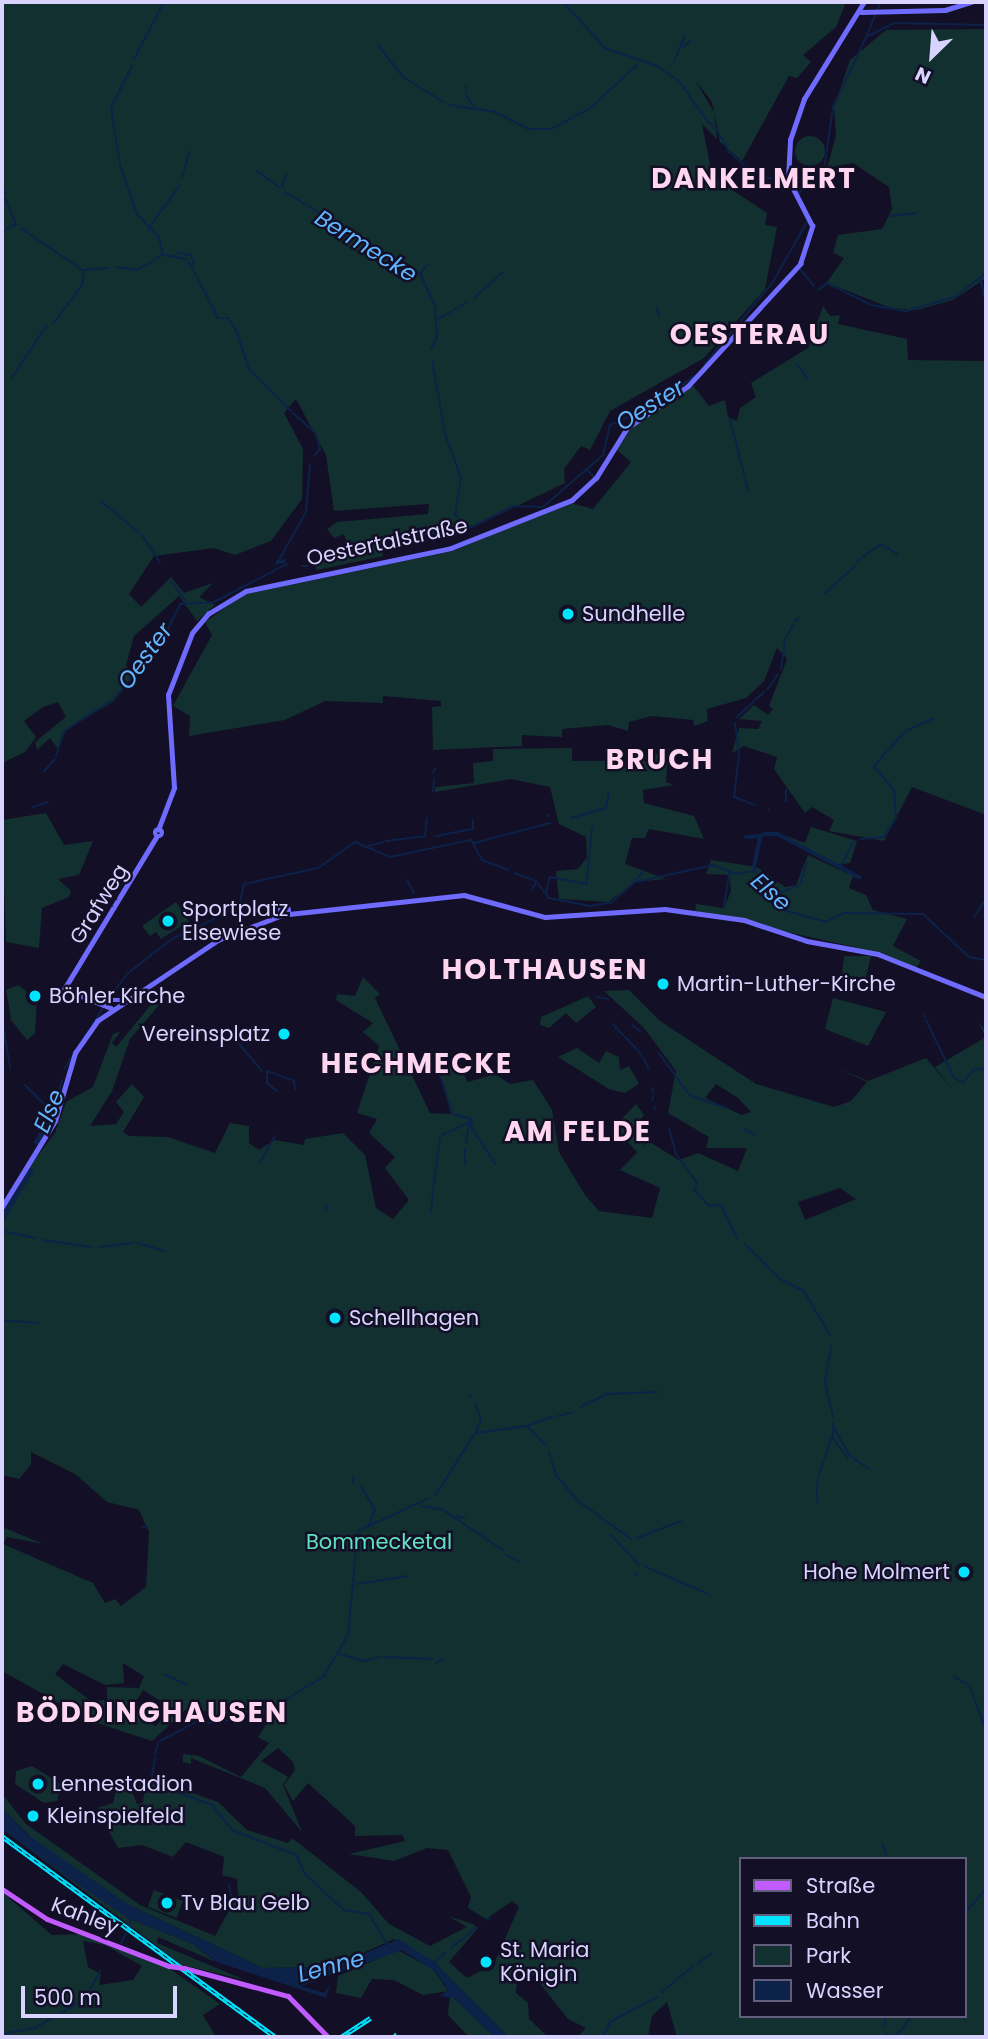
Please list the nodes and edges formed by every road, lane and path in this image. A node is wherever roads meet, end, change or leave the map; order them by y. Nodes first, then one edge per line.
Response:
1 (863, 2) edge
2 (971, 2) edge
3 (861, 12) junction
4 (174, 786) joint
5 (986, 997) edge
6 (104, 1000) junction
7 (122, 1000) junction
8 (111, 1008) junction
9 (2, 1207) edge
10 (2, 1889) edge
11 (328, 2037) edge

1 - 3 main road
2 - 3 main road
3 - 4 main road, Oestertalstraße
4 - 6 main road, Grafweg
5 - 7 main road
6 - 7 main road
6 - 8 main road
7 - 8 main road
8 - 9 main road
10 - 11 main road, Kahley, bridge

